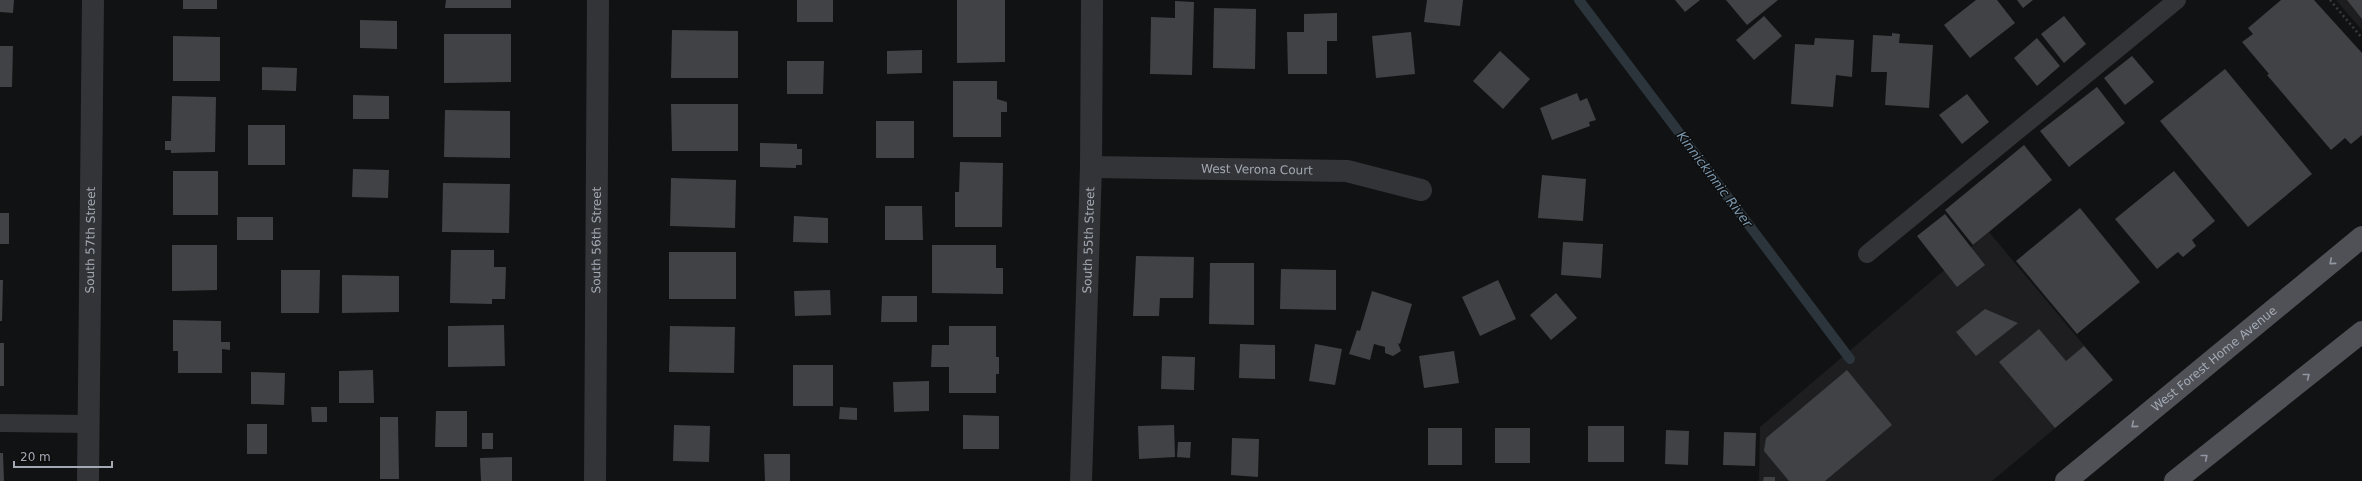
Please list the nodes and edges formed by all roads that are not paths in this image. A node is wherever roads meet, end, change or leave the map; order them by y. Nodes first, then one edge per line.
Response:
1 (94, 0) edge
2 (598, 0) edge
3 (1092, 0) edge
4 (2177, 0) edge
5 (1091, 167) junction
6 (1421, 190) dead end
7 (2362, 237) edge
8 (1868, 254) dead end
9 (2362, 332) edge
10 (0, 423) edge
11 (89, 424) junction
12 (88, 481) edge
13 (595, 481) edge
14 (1082, 481) edge
15 (2066, 481) edge
16 (2175, 481) edge

1 - 11 street, South 57th Street
2 - 13 street, South 56th Street
3 - 5 street, South 55th Street
4 - 8 lane
5 - 6 street, West Verona Court
5 - 14 street, South 55th Street
7 -> 15 main road, West Forest Home Avenue
16 -> 9 main road
10 - 11 lane
11 - 12 street, South 57th Street

